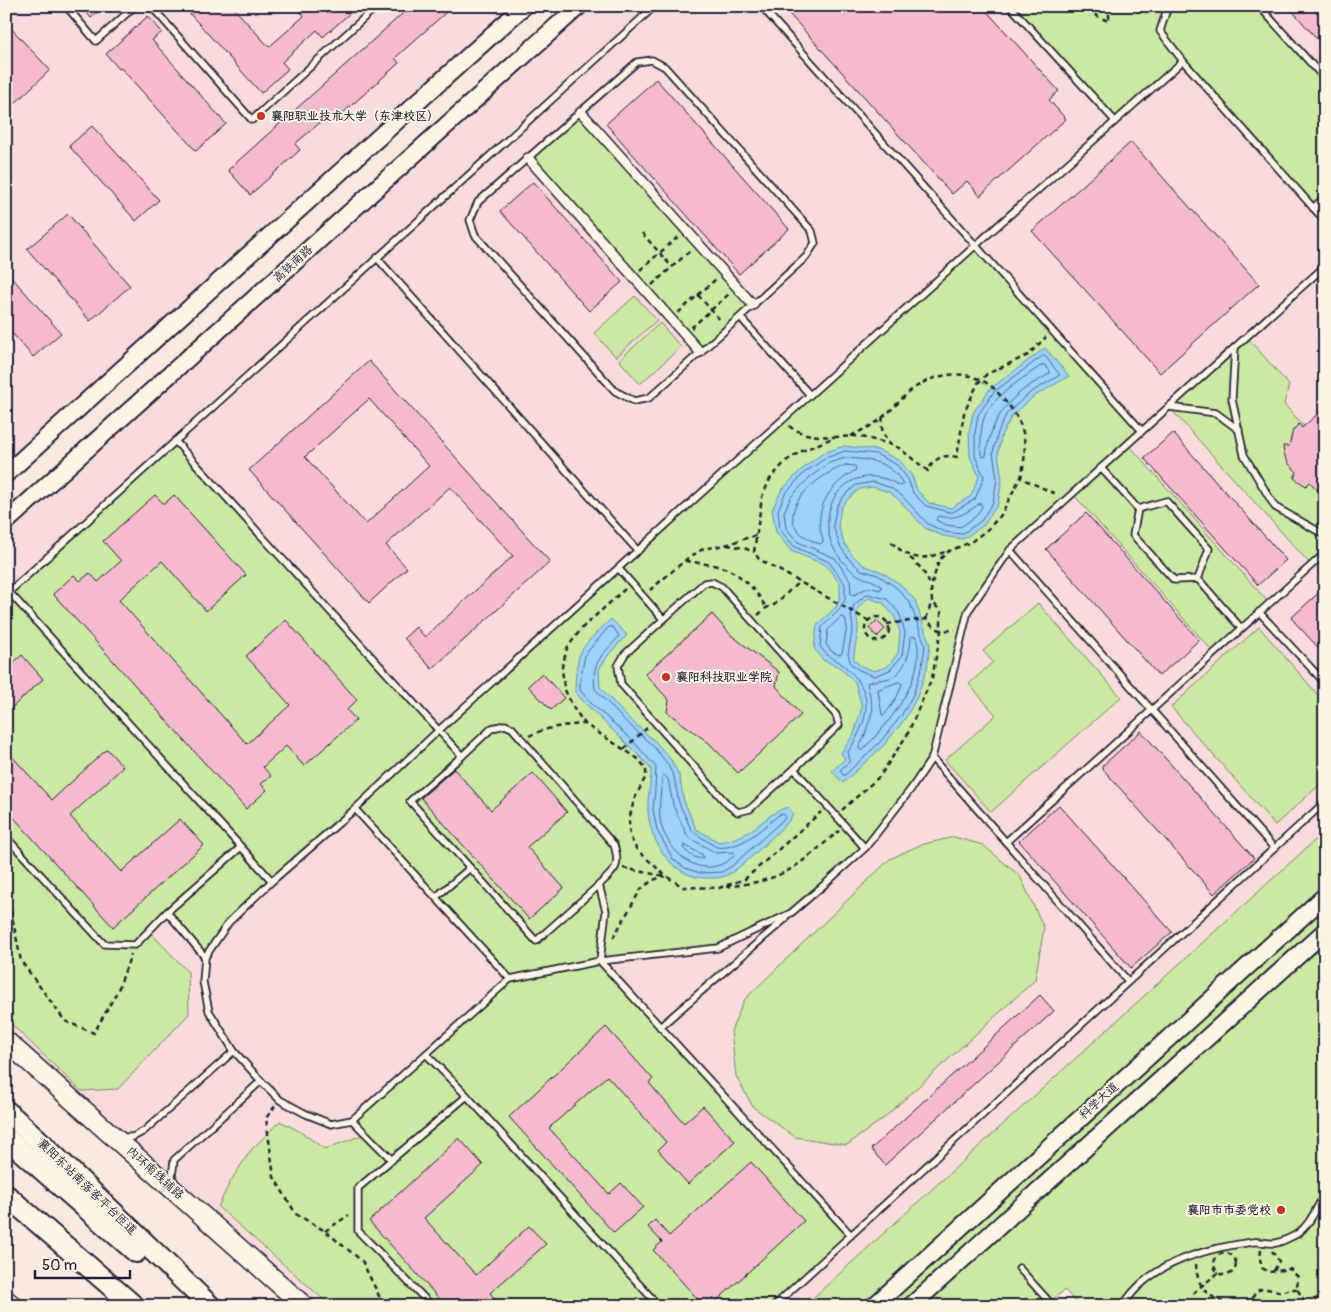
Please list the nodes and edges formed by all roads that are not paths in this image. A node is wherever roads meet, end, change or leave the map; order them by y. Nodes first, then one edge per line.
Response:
1 (66, 6) edge
2 (135, 6) edge
3 (150, 6) edge
4 (377, 6) edge
5 (524, 6) edge
6 (579, 6) edge
7 (655, 6) edge
8 (761, 6) edge
9 (1010, 6) edge
10 (1168, 6) edge
11 (1259, 6) edge
12 (1184, 61) junction
13 (1325, 79) edge
14 (580, 112) junction
15 (1115, 121) junction
16 (528, 158) junction
17 (1325, 197) edge
18 (1313, 208) junction
19 (1325, 221) edge
20 (976, 245) junction
21 (377, 258) junction
22 (1325, 266) edge
23 (752, 305) junction
24 (740, 317) junction
25 (1235, 347) junction
26 (700, 352) junction
27 (810, 395) junction
28 (1169, 407) junction
29 (1239, 430) junction
30 (1142, 431) junction
31 (175, 441) junction
32 (1101, 468) junction
33 (6, 474) edge
34 (1138, 508) junction
35 (6, 522) edge
36 (1325, 536) edge
37 (1010, 550) junction
38 (638, 551) junction
39 (1325, 553) edge
40 (618, 568) junction
41 (1198, 579) junction
42 (7, 593) edge
43 (1259, 612) junction
44 (663, 619) junction
45 (1241, 628) junction
46 (1325, 683) edge
47 (1152, 710) junction
48 (439, 730) junction
49 (462, 756) junction
50 (932, 758) junction
51 (794, 769) junction
52 (1325, 802) edge
53 (355, 809) junction
54 (6, 837) edge
55 (1006, 842) junction
56 (241, 846) junction
57 (865, 848) junction
58 (1274, 848) junction
59 (470, 868) junction
60 (272, 881) junction
61 (600, 885) junction
62 (1325, 896) edge
63 (436, 897) junction
64 (167, 912) junction
65 (791, 914) junction
66 (1325, 931) edge
67 (205, 957) junction
68 (600, 962) junction
69 (510, 979) junction
70 (1128, 981) junction
71 (660, 1027) junction
72 (6, 1041) edge
73 (234, 1051) junction
74 (426, 1054) junction
75 (261, 1081) junction
76 (467, 1096) junction
77 (6, 1111) edge
78 (352, 1120) junction
79 (6, 1138) edge
80 (115, 1138) junction
81 (392, 1160) junction
82 (1325, 1194) edge
83 (6, 1196) edge
84 (181, 1196) junction
85 (851, 1235) junction
86 (1019, 1268) dead end
87 (6, 1300) edge
88 (13, 1306) edge
89 (134, 1306) edge
90 (198, 1306) edge
91 (210, 1306) edge
92 (304, 1306) edge
93 (432, 1306) edge
94 (659, 1306) edge
95 (774, 1306) edge
96 (874, 1306) edge
97 (911, 1306) edge
98 (1054, 1306) edge
99 (1123, 1306) edge

1 - 2 lane
3 - 4 lane
5 - 33 main road
6 - 35 main road, 高铁南路
7 - 21 lane
8 - 20 lane
9 - 15 lane
10 - 12 lane
11 - 13 lane
12 - 15 lane
12 - 18 lane
14 - 16 lane
14 - 23 street
14 - 23 lane
15 - 20 lane
16 - 26 street
16 - 26 lane
17 - 18 lane
18 - 19 lane
20 - 27 lane
20 - 30 lane
21 - 31 lane
21 - 38 lane
22 - 25 lane
23 - 24 lane
24 - 26 lane
24 - 27 lane
25 - 28 lane
25 - 29 lane
27 - 38 lane
28 - 29 lane
28 - 30 lane
29 - 36 lane
30 - 32 lane
31 - 42 lane
31 - 48 lane
32 - 34 lane
32 - 37 lane
34 - 41 lane
34 - 41 lane
37 - 47 lane
37 - 50 lane
38 - 40 lane
39 - 43 lane
40 - 44 lane
40 - 48 lane
41 - 45 lane
42 - 56 lane
43 - 45 lane
43 - 46 lane
44 - 51 lane
44 - 51 lane
45 - 47 lane
47 - 55 lane
47 - 58 lane
48 - 49 lane
48 - 53 lane
49 - 59 lane
49 - 61 lane
50 - 55 lane
50 - 57 lane
51 - 57 lane
52 - 58 lane
53 - 60 lane
53 - 63 lane
54 - 64 lane
55 - 70 lane
56 - 60 lane
56 - 64 lane
57 - 65 lane
58 - 70 lane
59 - 61 lane
59 - 63 lane
60 - 67 lane
61 - 68 lane
62 - 96 main road, 科学大道
63 - 69 lane
64 - 67 lane
65 - 68 lane
65 - 71 lane
66 - 97 main road, 科学大道
67 - 73 lane
68 - 69 lane
68 - 71 lane
69 - 74 lane
70 - 85 lane
71 - 85 lane
72 - 80 main road, 内环南线辅路
73 - 75 lane
73 - 80 lane
74 - 76 lane
74 - 78 lane
75 - 78 lane
75 - 84 lane
76 - 81 lane
76 - 94 lane
77 - 91 highway, 襄阳东站南落客平台匝道
78 - 81 lane
79 - 90 highway
80 - 84 main road, 内环南线辅路
81 - 93 lane
82 - 99 lane
83 - 89 highway
84 - 92 main road, 内环南线辅路
85 - 95 lane
86 - 98 lane
87 - 88 main road

